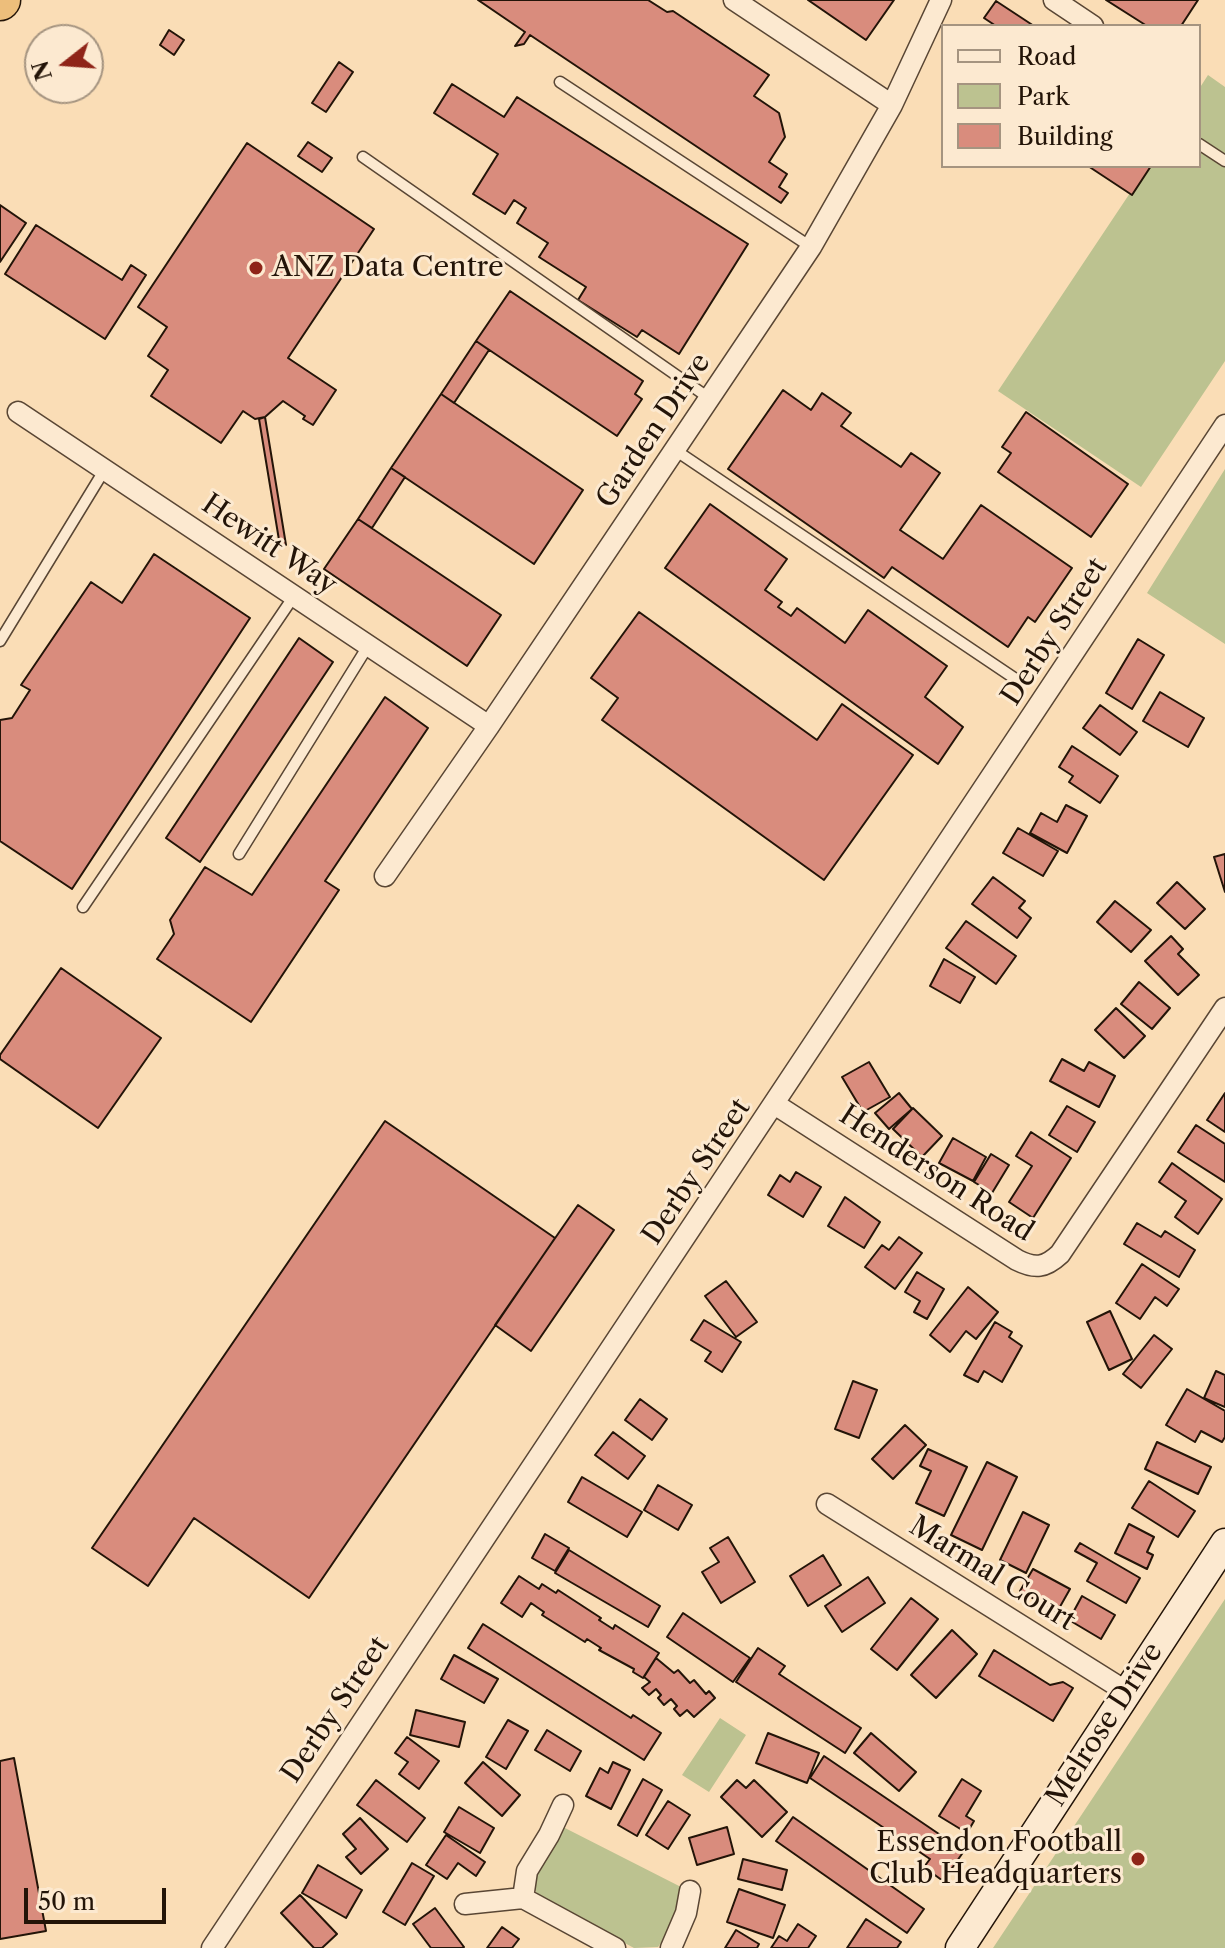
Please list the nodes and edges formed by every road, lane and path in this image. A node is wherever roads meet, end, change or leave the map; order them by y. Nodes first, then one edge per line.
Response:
1 (734, 0) edge
2 (941, 0) edge
3 (1054, 0) edge
4 (1090, 24) edge
5 (560, 82) dead end
6 (892, 105) junction
7 (1201, 145) edge
8 (363, 157) dead end
9 (1225, 161) edge
10 (811, 247) junction
11 (709, 398) junction
12 (18, 412) dead end
13 (1225, 425) edge
14 (675, 450) junction
15 (105, 469) junction
16 (294, 596) junction
17 (0, 641) edge
18 (368, 646) junction
19 (1020, 682) dead end
20 (489, 726) junction
21 (239, 854) dead end
22 (385, 876) dead end
23 (83, 907) dead end
24 (1225, 1008) edge
25 (776, 1105) junction
26 (827, 1504) dead end
27 (1225, 1543) edge
28 (1127, 1692) junction
29 (563, 1805) dead end
30 (690, 1891) dead end
31 (523, 1898) junction
32 (465, 1904) dead end
33 (212, 1948) edge
34 (615, 1948) edge
35 (671, 1948) edge
36 (960, 1948) edge

1 - 6 street
2 - 6 street, Garden Drive
3 - 4 street
5 - 10 lane
6 - 10 street, Garden Drive
7 - 9 lane
8 - 11 lane
10 - 11 street, Garden Drive
11 - 14 street, Garden Drive
12 - 15 street, Hewitt Way
13 - 25 street, Derby Street
14 - 19 lane
14 - 20 street, Garden Drive
15 - 16 street, Hewitt Way
15 - 17 lane
16 - 18 street, Hewitt Way
16 - 23 lane
18 - 20 street, Hewitt Way
18 - 21 lane
20 - 22 street, Garden Drive
24 - 25 street, Henderson Road
25 - 33 street, Derby Street
26 - 28 street, Marmal Court
27 - 28 street, Melrose Drive
28 - 36 street, Melrose Drive
29 - 31 street
30 - 35 street
31 - 32 street
31 - 34 street

